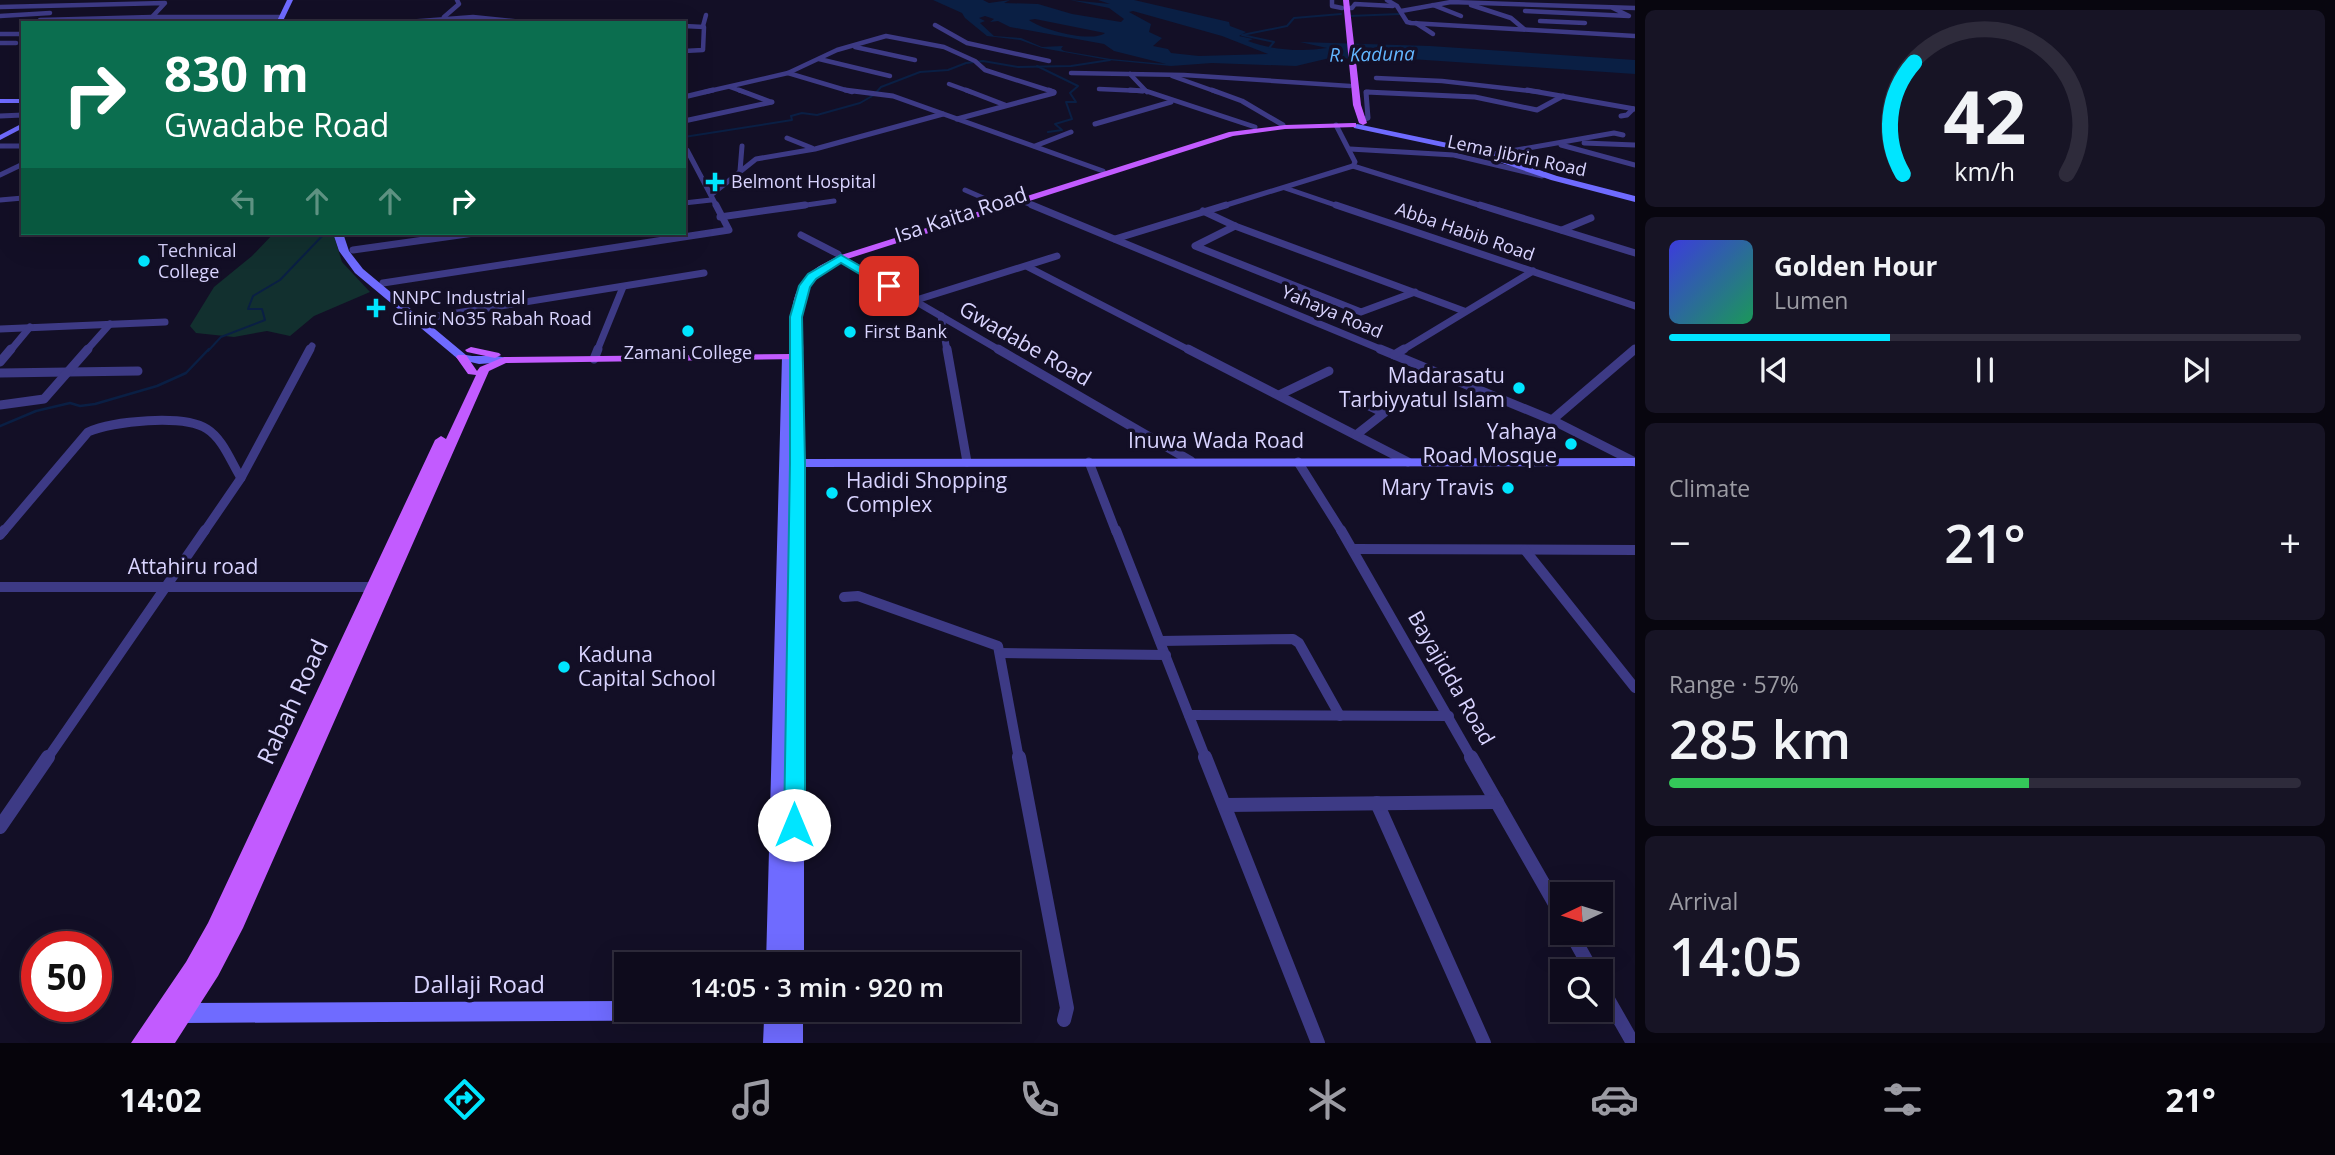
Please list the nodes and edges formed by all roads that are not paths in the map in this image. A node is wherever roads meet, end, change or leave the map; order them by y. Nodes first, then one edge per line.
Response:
1 (457, 0) edge
2 (1332, 0) edge
3 (1387, 0) edge
4 (1420, 0) edge
5 (1447, 1) edge
6 (1488, 1) edge
7 (1620, 1) edge
8 (291, 2) edge
9 (1463, 2) junction
10 (1504, 2) junction
11 (1564, 2) edge
12 (1343, 4) edge
13 (1434, 5) junction
14 (1607, 6) junction
15 (1623, 6) junction
16 (0, 7) edge
17 (1635, 8) edge
18 (159, 9) junction
19 (1399, 9) junction
20 (1525, 11) junction
21 (1576, 14) junction
22 (706, 15) dead end
23 (0, 16) edge
24 (8, 16) junction
25 (1461, 16) dead end
26 (152, 17) junction
27 (444, 18) junction
28 (178, 20) edge
29 (50, 21) edge
30 (149, 21) edge
31 (281, 21) edge
32 (414, 21) edge
33 (519, 21) edge
34 (1540, 21) junction
35 (21, 22) edge
36 (0, 23) edge
37 (1416, 23) junction
38 (1585, 23) junction
39 (935, 25) dead end
40 (686, 26) edge
41 (703, 26) junction
42 (1524, 29) junction
43 (1554, 31) junction
44 (1594, 33) junction
45 (0, 34) edge
46 (1433, 34) dead end
47 (21, 36) edge
48 (1635, 36) edge
49 (21, 38) edge
50 (964, 42) junction
51 (0, 43) edge
52 (851, 46) junction
53 (944, 47) junction
54 (686, 51) edge
55 (819, 59) junction
56 (915, 60) dead end
57 (1049, 61) dead end
58 (788, 73) junction
59 (1071, 73) dead end
60 (1130, 74) junction
61 (1171, 75) junction
62 (1352, 75) junction
63 (890, 76) dead end
64 (1377, 78) dead end
65 (949, 84) dead end
66 (1350, 86) junction
67 (730, 88) junction
68 (1099, 89) dead end
69 (1143, 91) junction
70 (1564, 96) junction
71 (686, 97) edge
72 (0, 101) edge
73 (21, 101) edge
74 (1172, 102) junction
75 (1006, 105) junction
76 (1634, 109) edge
77 (943, 114) junction
78 (21, 115) edge
79 (0, 116) edge
80 (1621, 116) dead end
81 (957, 119) junction
82 (686, 121) edge
83 (1356, 123) junction
84 (1095, 124) dead end
85 (1283, 125) junction
86 (1336, 125) junction
87 (21, 127) edge
88 (1255, 127) junction
89 (1071, 132) dead end
90 (1623, 135) dead end
91 (0, 138) edge
92 (787, 138) dead end
93 (1209, 140) junction
94 (1566, 143) junction
95 (1558, 144) junction
96 (1635, 145) edge
97 (0, 146) edge
98 (21, 146) edge
99 (741, 146) dead end
100 (1035, 146) junction
101 (686, 149) edge
102 (815, 149) junction
103 (1350, 149) junction
104 (1488, 155) junction
105 (1503, 163) junction
106 (21, 165) edge
107 (1635, 165) edge
108 (1353, 166) junction
109 (740, 171) junction
110 (1103, 171) junction
111 (0, 175) edge
112 (1583, 186) joint
113 (1285, 188) junction
114 (965, 190) dead end
115 (711, 197) junction
116 (21, 198) edge
117 (1018, 199) junction
118 (1635, 199) edge
119 (0, 200) edge
120 (834, 201) dead end
121 (686, 203) edge
122 (997, 204) junction
123 (1202, 211) junction
124 (720, 217) junction
125 (1591, 218) dead end
126 (1235, 226) junction
127 (1562, 230) junction
128 (801, 234) dead end
129 (339, 235) edge
130 (347, 235) edge
131 (460, 235) edge
132 (1115, 239) junction
133 (353, 250) junction
134 (1635, 253) edge
135 (840, 256) junction
136 (1057, 256) dead end
137 (1028, 267) junction
138 (1533, 271) junction
139 (704, 273) dead end
140 (383, 283) junction
141 (623, 287) junction
142 (1415, 292) junction
143 (913, 300) junction
144 (1635, 306) edge
145 (1464, 311) junction
146 (941, 316) junction
147 (426, 318) junction
148 (165, 322) dead end
149 (110, 324) junction
150 (30, 327) junction
151 (0, 328) edge
152 (312, 346) dead end
153 (1635, 350) edge
154 (466, 353) junction
155 (766, 355) junction
156 (1394, 355) junction
157 (595, 356) junction
158 (792, 356) junction
159 (499, 358) junction
160 (0, 362) edge
161 (477, 369) junction
162 (138, 371) dead end
163 (1329, 371) dead end
164 (0, 373) edge
165 (70, 373) junction
166 (1594, 387) dead end
167 (1279, 395) junction
168 (1352, 398) dead end
169 (0, 405) edge
170 (1552, 420) junction
171 (1356, 435) junction
172 (1191, 461) junction
173 (1409, 461) junction
174 (967, 462) junction
175 (1089, 462) junction
176 (1298, 462) junction
177 (1635, 462) edge
178 (798, 463) junction
179 (241, 478) junction
180 (0, 535) edge
181 (1353, 550) junction
182 (1525, 550) junction
183 (1635, 550) edge
184 (167, 586) junction
185 (0, 587) edge
186 (380, 587) junction
187 (844, 597) dead end
188 (1160, 641) junction
189 (1000, 653) junction
190 (1166, 654) junction
191 (1635, 688) edge
192 (1189, 715) junction
193 (1340, 716) junction
194 (1449, 716) junction
195 (1497, 802) junction
196 (1377, 803) junction
197 (1225, 805) junction
198 (0, 827) edge
199 (1550, 895) edge
200 (776, 952) edge
201 (793, 952) edge
202 (1613, 1008) edge
203 (614, 1011) edge
204 (183, 1013) junction
205 (1064, 1020) dead end
206 (775, 1022) edge
207 (792, 1022) edge
208 (142, 1043) edge
209 (162, 1043) edge
210 (774, 1043) edge
211 (792, 1043) edge
212 (1318, 1043) edge
213 (1484, 1043) edge
214 (1633, 1043) edge

1 - 27 street
2 - 12 street
3 - 19 street
4 - 13 street
5 - 9 street
5 - 13 street
6 - 9 street
6 - 10 street
7 - 15 street
8 - 31 main road
9 - 42 street
10 - 11 street
10 - 20 street
11 - 14 street
11 - 21 street
12 - 19 street
12 - 62 main road
13 - 19 street
13 - 25 street
14 - 15 street
14 - 21 street
15 - 17 street
16 - 18 street
18 - 24 street
18 - 26 street
19 - 37 street
20 - 21 street
20 - 34 street
21 - 38 street
22 - 41 street
23 - 24 street
24 - 36 street
26 - 28 street
26 - 29 street
26 - 30 street
27 - 32 street
27 - 33 street
28 - 31 street
34 - 38 street
34 - 43 street
35 - 36 street
37 - 42 street
37 - 46 street
38 - 44 street
39 - 50 street
40 - 41 street
41 - 54 street
42 - 43 street
43 - 44 street
44 - 48 street
45 - 47 street
49 - 51 street
50 - 53 street
50 - 57 street
52 - 53 street
52 - 55 street
52 - 56 street
53 - 75 street
55 - 58 street
55 - 63 street
58 - 67 street
58 - 77 street
59 - 60 street
60 - 61 street
60 - 69 street
61 - 66 street
61 - 85 street
62 - 66 main road
62 - 83 main road
64 - 70 street
65 - 75 street
66 - 83 main road
67 - 71 street
67 - 82 street
68 - 69 street
69 - 74 street
70 - 76 street
70 - 83 street
72 - 73 main road
74 - 84 street
74 - 88 street
75 - 81 street
76 - 80 street
77 - 81 street
77 - 102 street
78 - 79 street
81 - 100 street
83 - 85 main road, Isa Kaita Road
83 - 86 main road, Isa Kaita Road
83 - 104 main road, Isa Kaita Road
85 - 88 main road, Isa Kaita Road
86 - 93 main road, Isa Kaita Road
86 - 103 street
87 - 91 main road
88 - 93 main road, Isa Kaita Road
89 - 100 street
90 - 94 street
92 - 102 street
93 - 110 main road, Isa Kaita Road
93 - 117 main road, Isa Kaita Road
94 - 95 street
94 - 96 street
95 - 104 street
95 - 107 street
97 - 98 street
99 - 109 street
100 - 110 street
101 - 115 street
102 - 109 street
103 - 105 street, Lema Jibrin Road
103 - 108 street
104 - 105 main road, Isa Kaita Road
105 - 112 main road, Isa Kaita Road
106 - 111 street
108 - 113 street
108 - 127 street
109 - 115 street
110 - 117 main road, Isa Kaita Road
112 - 118 main road, Lema Jibrin Road
113 - 123 street
113 - 138 street, Abba Habib Road
114 - 122 street
115 - 121 street
115 - 124 street
116 - 119 street
117 - 122 main road, Isa Kaita Road
117 - 132 street, Yahaya Road
117 - 135 main road, Isa Kaita Road
120 - 124 street
122 - 135 main road, Isa Kaita Road
123 - 126 street
123 - 132 street
124 - 140 street
125 - 127 street
126 - 142 street
126 - 142 street
127 - 134 street
128 - 135 street, Gwadabe Road
129 - 154 main road
130 - 133 main road
131 - 133 street
132 - 156 street, Yahaya Road
133 - 140 main road
135 - 143 street, Gwadabe Road
135 - 158 main road, Isa Kaita Road
136 - 137 street
137 - 143 street
137 - 167 street
138 - 144 street, Abba Habib Road
138 - 145 street
139 - 141 street
140 - 147 main road
141 - 147 street
141 - 157 street
142 - 145 street
143 - 146 street, Gwadabe Road
145 - 156 street
146 - 172 street, Gwadabe Road
146 - 174 street
147 - 154 main road
148 - 149 street
149 - 150 street
149 - 165 street
150 - 151 street
150 - 160 street
152 - 179 street
153 - 166 street
153 - 170 street
154 - 159 main road
154 - 161 main road
155 - 157 main road
155 - 158 main road
155 - 158 main road
156 - 170 street, Yahaya Road
157 - 159 main road
158 - 178 main road, Isa Kaita Road
158 - 200 main road, Isa Kaita Road
159 - 161 main road
161 - 186 main road, Rabah Road
162 - 165 street
163 - 167 street
164 - 165 street
165 - 169 street
167 - 171 street
168 - 171 street
170 - 177 street, Yahaya Road
171 - 173 street
172 - 175 main road, Inuwa Wada Road
172 - 176 main road, Inuwa Wada Road
173 - 176 main road, Inuwa Wada Road
173 - 177 main road, Inuwa Wada Road
174 - 175 main road, Inuwa Wada Road
174 - 178 main road, Inuwa Wada Road
175 - 188 street
176 - 181 street, Bayajidda Road
178 - 201 main road, Isa Kaita Road
179 - 180 street
179 - 184 street
181 - 182 street
181 - 194 street, Bayajidda Road
182 - 183 street
182 - 191 street
184 - 185 street, Attahiru road
184 - 186 street, Attahiru road
184 - 198 street
186 - 204 main road, Rabah Road
186 - 208 main road, Rabah Road
187 - 189 street
188 - 190 street
188 - 193 street
189 - 190 street
189 - 205 street
190 - 192 street
192 - 193 street
192 - 197 street
193 - 194 street
194 - 195 street, Bayajidda Road
195 - 196 street
195 - 199 street, Bayajidda Road
196 - 197 street
196 - 213 street
197 - 212 street
202 - 214 street
203 - 204 main road, Dallaji Road
204 - 209 main road, Rabah Road
206 - 210 main road
207 - 211 main road

